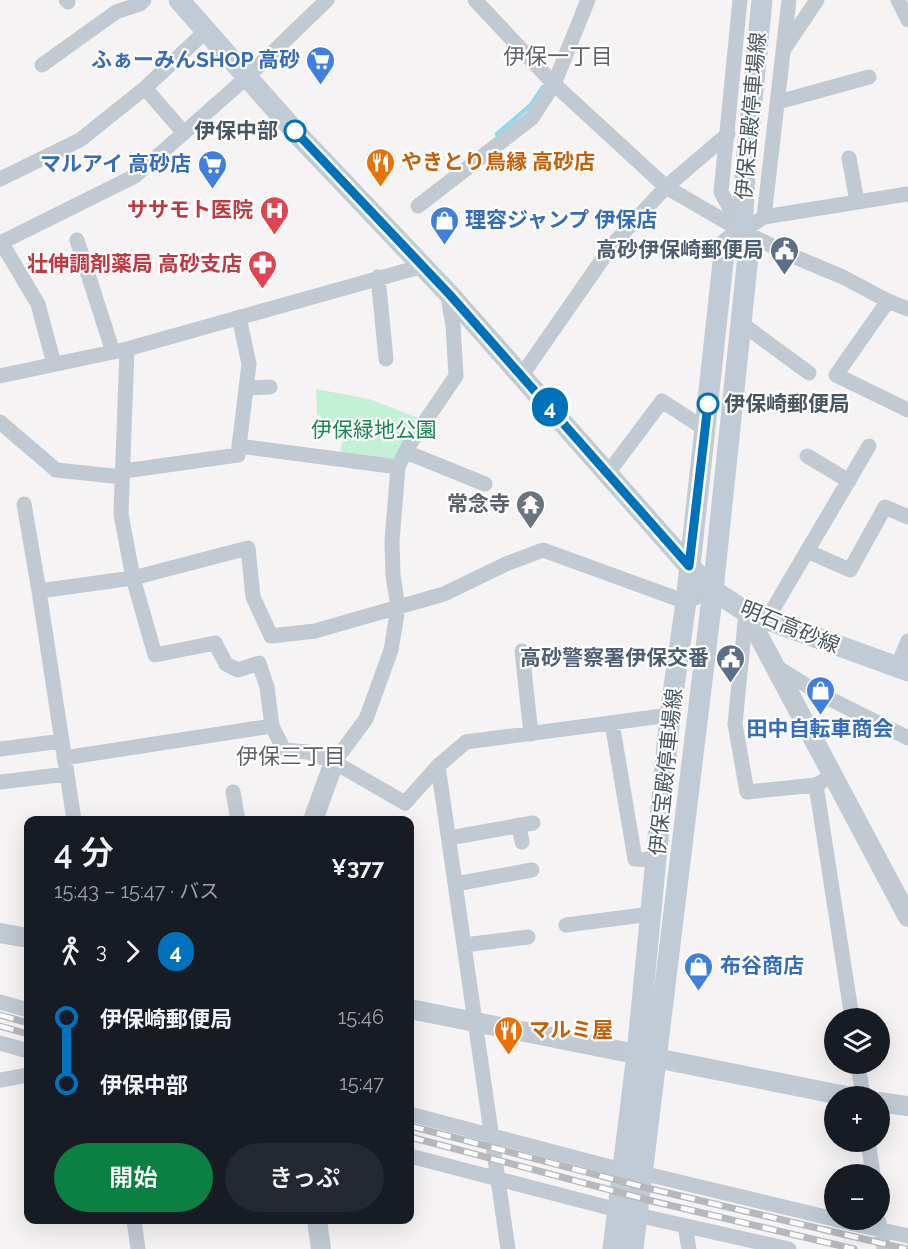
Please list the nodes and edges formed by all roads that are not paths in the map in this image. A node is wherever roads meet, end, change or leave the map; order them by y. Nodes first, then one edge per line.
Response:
1 (144, 0) edge
2 (179, 0) edge
3 (327, 0) edge
4 (475, 0) edge
5 (588, 0) edge
6 (740, 0) edge
7 (762, 0) edge
8 (789, 0) edge
9 (817, 0) edge
10 (898, 0) edge
11 (908, 20) edge
12 (206, 31) junction
13 (782, 51) junction
14 (42, 65) dead end
15 (247, 77) junction
16 (868, 77) dead end
17 (554, 84) junction
18 (145, 88) junction
19 (778, 102) junction
20 (184, 133) junction
21 (728, 134) junction
22 (849, 158) dead end
23 (0, 179) edge
24 (666, 188) junction
25 (908, 194) edge
26 (857, 202) junction
27 (418, 206) dead end
28 (764, 217) junction
29 (742, 231) junction
30 (77, 240) dead end
31 (1, 242) edge
32 (423, 266) junction
33 (378, 278) junction
34 (450, 295) junction
35 (888, 301) junction
36 (908, 309) edge
37 (239, 317) junction
38 (741, 323) junction
39 (120, 350) junction
40 (386, 359) dead end
41 (54, 364) junction
42 (809, 374) dead end
43 (522, 375) junction
44 (0, 376) edge
45 (270, 387) dead end
46 (246, 388) junction
47 (908, 410) edge
48 (0, 422) edge
49 (705, 429) junction
50 (239, 446) junction
51 (869, 446) dead end
52 (406, 452) junction
53 (807, 456) dead end
54 (398, 467) junction
55 (608, 473) junction
56 (123, 474) junction
57 (849, 480) junction
58 (485, 484) dead end
59 (24, 504) dead end
60 (908, 516) edge
61 (807, 551) junction
62 (689, 566) junction
63 (133, 578) junction
64 (713, 590) junction
65 (39, 591) junction
66 (686, 602) junction
67 (398, 608) junction
68 (756, 617) junction
69 (908, 641) edge
70 (522, 651) dead end
71 (777, 668) junction
72 (903, 669) edge
73 (670, 715) junction
74 (612, 723) junction
75 (272, 726) junction
76 (531, 734) junction
77 (908, 738) edge
78 (62, 741) junction
79 (0, 749) edge
80 (64, 758) junction
81 (334, 762) junction
82 (438, 766) junction
83 (67, 774) junction
84 (824, 781) junction
85 (0, 782) edge
86 (233, 792) dead end
87 (73, 816) edge
88 (237, 816) edge
89 (314, 816) edge
90 (448, 838) junction
91 (522, 842) dead end
92 (657, 860) junction
93 (532, 870) dead end
94 (455, 884) junction
95 (651, 914) junction
96 (908, 917) edge
97 (566, 925) dead end
98 (0, 933) edge
99 (24, 937) edge
100 (528, 937) dead end
101 (464, 945) junction
102 (0, 1002) edge
103 (851, 1008) edge
104 (24, 1009) edge
105 (414, 1010) edge
106 (476, 1021) junction
107 (0, 1043) edge
108 (24, 1050) edge
109 (646, 1055) junction
110 (24, 1076) edge
111 (0, 1080) edge
112 (824, 1091) edge
113 (890, 1104) edge
114 (908, 1106) edge
115 (414, 1115) edge
116 (491, 1136) junction
117 (414, 1157) edge
118 (632, 1172) junction
119 (498, 1179) junction
120 (627, 1213) junction
121 (824, 1216) edge
122 (135, 1224) edge
123 (317, 1224) edge
124 (686, 1226) junction
125 (890, 1229) edge
126 (880, 1230) edge
127 (908, 1236) edge
128 (138, 1249) edge
129 (321, 1249) edge
130 (508, 1249) edge
131 (613, 1249) edge
132 (633, 1249) edge
133 (689, 1249) edge
134 (789, 1249) edge
135 (884, 1249) edge

1 - 14 street
2 - 12 main road, 明石高砂線
3 - 15 street
4 - 17 street
5 - 17 street
6 - 21 street
7 - 29 main road, 伊保宝殿停車場線
8 - 13 street
9 - 13 street
10 - 11 street
12 - 15 main road, 明石高砂線
12 - 18 street
13 - 19 street
15 - 20 street
15 - 32 main road, 明石高砂線
16 - 19 street
17 - 24 street
17 - 27 street
18 - 20 street
18 - 23 street
19 - 28 street
20 - 31 street
21 - 24 street
21 - 29 street
22 - 26 street
24 - 29 street
24 - 43 street
25 - 26 street
26 - 28 street
28 - 29 street
29 - 35 street
29 - 38 main road, 伊保宝殿停車場線
29 - 49 main road, 伊保宝殿停車場線
30 - 39 street
31 - 41 street
32 - 33 street
32 - 34 main road, 明石高砂線
33 - 37 street
33 - 40 street
34 - 43 main road, 明石高砂線
34 - 52 street
35 - 36 street
35 - 47 street
37 - 39 street
37 - 46 street
38 - 42 street
38 - 64 main road, 伊保宝殿停車場線
39 - 41 street
39 - 56 street
41 - 44 street
43 - 55 main road, 明石高砂線
45 - 46 street
46 - 50 street
48 - 56 street
49 - 55 street
49 - 62 main road, 伊保宝殿停車場線
50 - 54 street
50 - 56 street
51 - 57 street
52 - 54 street
52 - 58 street
53 - 57 street
54 - 67 street
55 - 62 main road, 明石高砂線
56 - 63 street
57 - 61 street
59 - 65 street
60 - 61 street
61 - 68 street
62 - 64 main road, 明石高砂線
62 - 66 main road, 伊保宝殿停車場線
63 - 65 street
63 - 67 street
63 - 75 street
64 - 66 street
64 - 68 main road, 明石高砂線
64 - 109 main road, 伊保宝殿停車場線
65 - 78 street
66 - 67 street
66 - 73 main road, 伊保宝殿停車場線
67 - 81 street
68 - 71 street
68 - 72 main road, 明石高砂線
68 - 84 street
69 - 72 street
70 - 76 street
71 - 77 street
71 - 84 street
73 - 74 street
73 - 92 main road, 伊保宝殿停車場線
74 - 76 street
74 - 92 street
75 - 80 street
75 - 81 street
76 - 82 street
78 - 79 street
78 - 80 street
80 - 83 street
81 - 82 street
81 - 89 street
82 - 90 street
83 - 85 street
83 - 87 street
84 - 96 street
84 - 103 street
86 - 88 street
90 - 91 street
90 - 94 street
92 - 95 main road, 伊保宝殿停車場線
93 - 94 street
94 - 101 street
95 - 97 street
95 - 109 main road, 伊保宝殿停車場線
98 - 99 street
100 - 101 street
101 - 106 street
102 - 104 street
105 - 106 street
106 - 109 street
106 - 116 street
107 - 108 street
109 - 112 street
109 - 118 main road, 伊保宝殿停車場線
110 - 111 street
113 - 114 street
115 - 116 street
116 - 118 street
116 - 119 street
117 - 119 street
118 - 120 main road, 伊保宝殿停車場線
118 - 121 street
119 - 120 street
119 - 130 street
120 - 124 street
120 - 131 main road, 伊保宝殿停車場線
120 - 132 main road, 伊保宝殿停車場線
122 - 128 street
123 - 129 street
124 - 133 street
124 - 134 street
125 - 127 street
126 - 135 street

